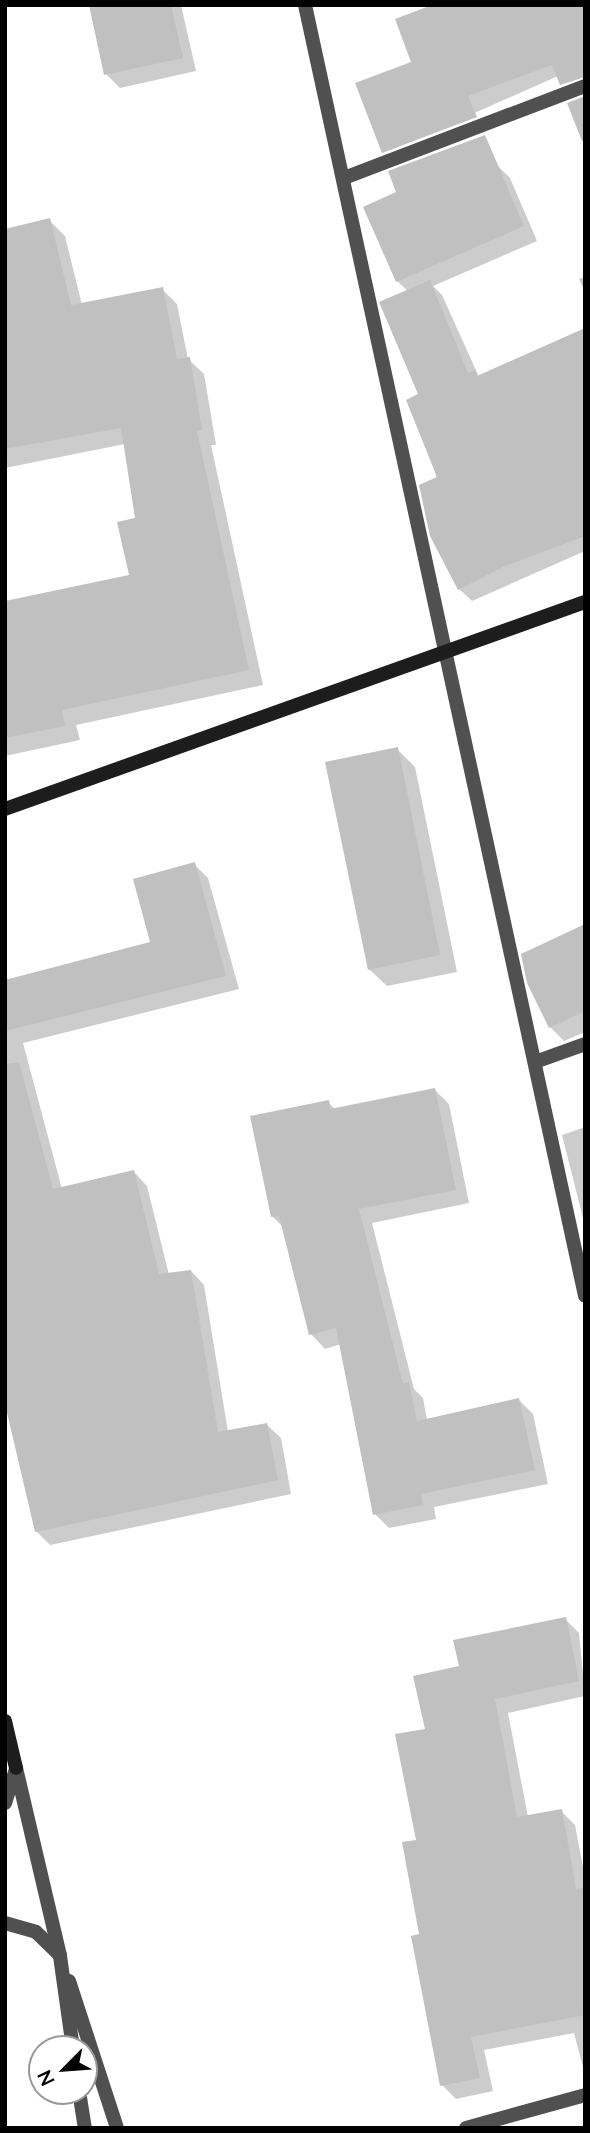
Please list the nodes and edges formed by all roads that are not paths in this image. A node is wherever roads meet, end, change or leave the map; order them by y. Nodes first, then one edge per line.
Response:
1 (305, 5) edge
2 (585, 86) edge
3 (344, 178) junction
4 (585, 602) edge
5 (442, 653) junction
6 (5, 809) edge
7 (585, 1044) edge
8 (535, 1062) junction
9 (585, 1296) edge
10 (5, 1721) edge
11 (16, 1768) junction
12 (5, 1803) edge
13 (5, 1923) edge
14 (60, 1956) junction
15 (71, 2035) edge
16 (585, 2095) edge
17 (81, 2105) edge
18 (85, 2128) edge
19 (117, 2128) edge
20 (466, 2128) edge

1 - 3 street
2 - 3 street
3 - 5 street
4 - 5 street
5 - 6 street
5 - 8 street
7 - 8 street
8 - 9 street
10 - 11 street
11 - 12 street
11 - 14 street
13 - 14 street
14 - 15 street
14 - 19 street
16 - 20 street
17 - 18 street

